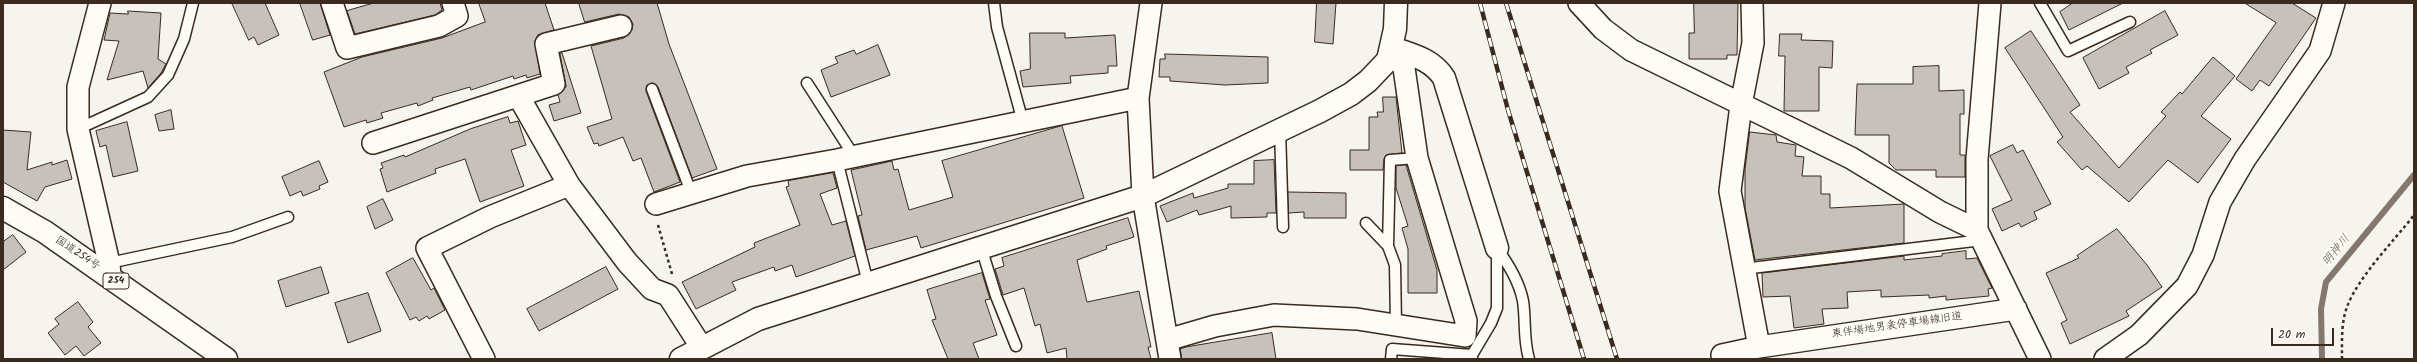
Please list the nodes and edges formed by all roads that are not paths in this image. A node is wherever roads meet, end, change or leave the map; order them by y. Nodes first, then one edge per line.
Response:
1 (100, 3) edge
2 (193, 3) edge
3 (332, 3) edge
4 (454, 3) edge
5 (994, 3) edge
6 (1151, 3) edge
7 (1396, 3) edge
8 (1579, 3) edge
9 (1752, 3) edge
10 (1990, 3) edge
11 (2040, 3) edge
12 (2334, 3) edge
13 (2130, 22) dead end
14 (621, 26) dead end
15 (1392, 48) junction
16 (807, 83) dead end
17 (652, 89) dead end
18 (518, 97) junction
19 (1138, 98) junction
20 (1741, 105) junction
21 (1023, 122) junction
22 (78, 129) junction
23 (1280, 130) junction
24 (374, 143) dead end
25 (845, 158) junction
26 (1417, 158) junction
27 (569, 185) junction
28 (690, 192) junction
29 (1143, 196) junction
30 (656, 204) road end
31 (3, 208) edge
32 (288, 217) dead end
33 (1366, 223) dead end
34 (1283, 227) dead end
35 (1979, 235) junction
36 (1388, 246) junction
37 (981, 247) junction
38 (1497, 248) junction
39 (1743, 269) junction
40 (110, 270) junction
41 (868, 283) junction
42 (2016, 309) junction
43 (1396, 325) junction
44 (1016, 346) dead end
45 (1759, 347) junction
46 (702, 348) junction
47 (1168, 349) edge
48 (1722, 355) dead end
49 (1472, 357) edge
50 (226, 359) edge
51 (484, 359) edge
52 (681, 359) edge
53 (1391, 359) edge
54 (1529, 359) edge
55 (2040, 359) edge
56 (2105, 359) edge

1 - 22 street
2 - 22 lane
3 - 4 street
5 - 21 lane
6 - 19 street
7 - 15 main road
8 - 20 street
9 - 20 street
10 - 35 street
11 - 13 lane
12 - 56 street
14 - 18 street
15 - 23 main road
15 - 26 street
15 - 38 main road
16 - 25 lane
17 - 28 lane
18 - 24 street
18 - 27 street
19 - 21 street
19 - 29 street
20 - 35 street
20 - 39 street
21 - 25 street
22 - 40 street
23 - 29 main road
23 - 34 lane
25 - 28 street
25 - 41 lane
26 - 36 lane
26 - 43 street
27 - 46 street
27 - 51 street
28 - 30 street
29 - 37 main road
29 - 47 street
31 - 40 main road, 国道254号 / 254
32 - 40 lane
33 - 36 lane
35 - 39 lane
35 - 42 street
36 - 43 lane
37 - 41 main road
37 - 44 lane
38 - 49 lane
38 - 54 lane
39 - 45 street
40 - 50 main road, 国道254号 / 254
41 - 46 main road
42 - 45 street, 東伴場地男衾停車場線旧道
42 - 55 street
43 - 47 street
45 - 48 street, 東伴場地男衾停車場線旧道
46 - 52 main road
49 - 53 lane

